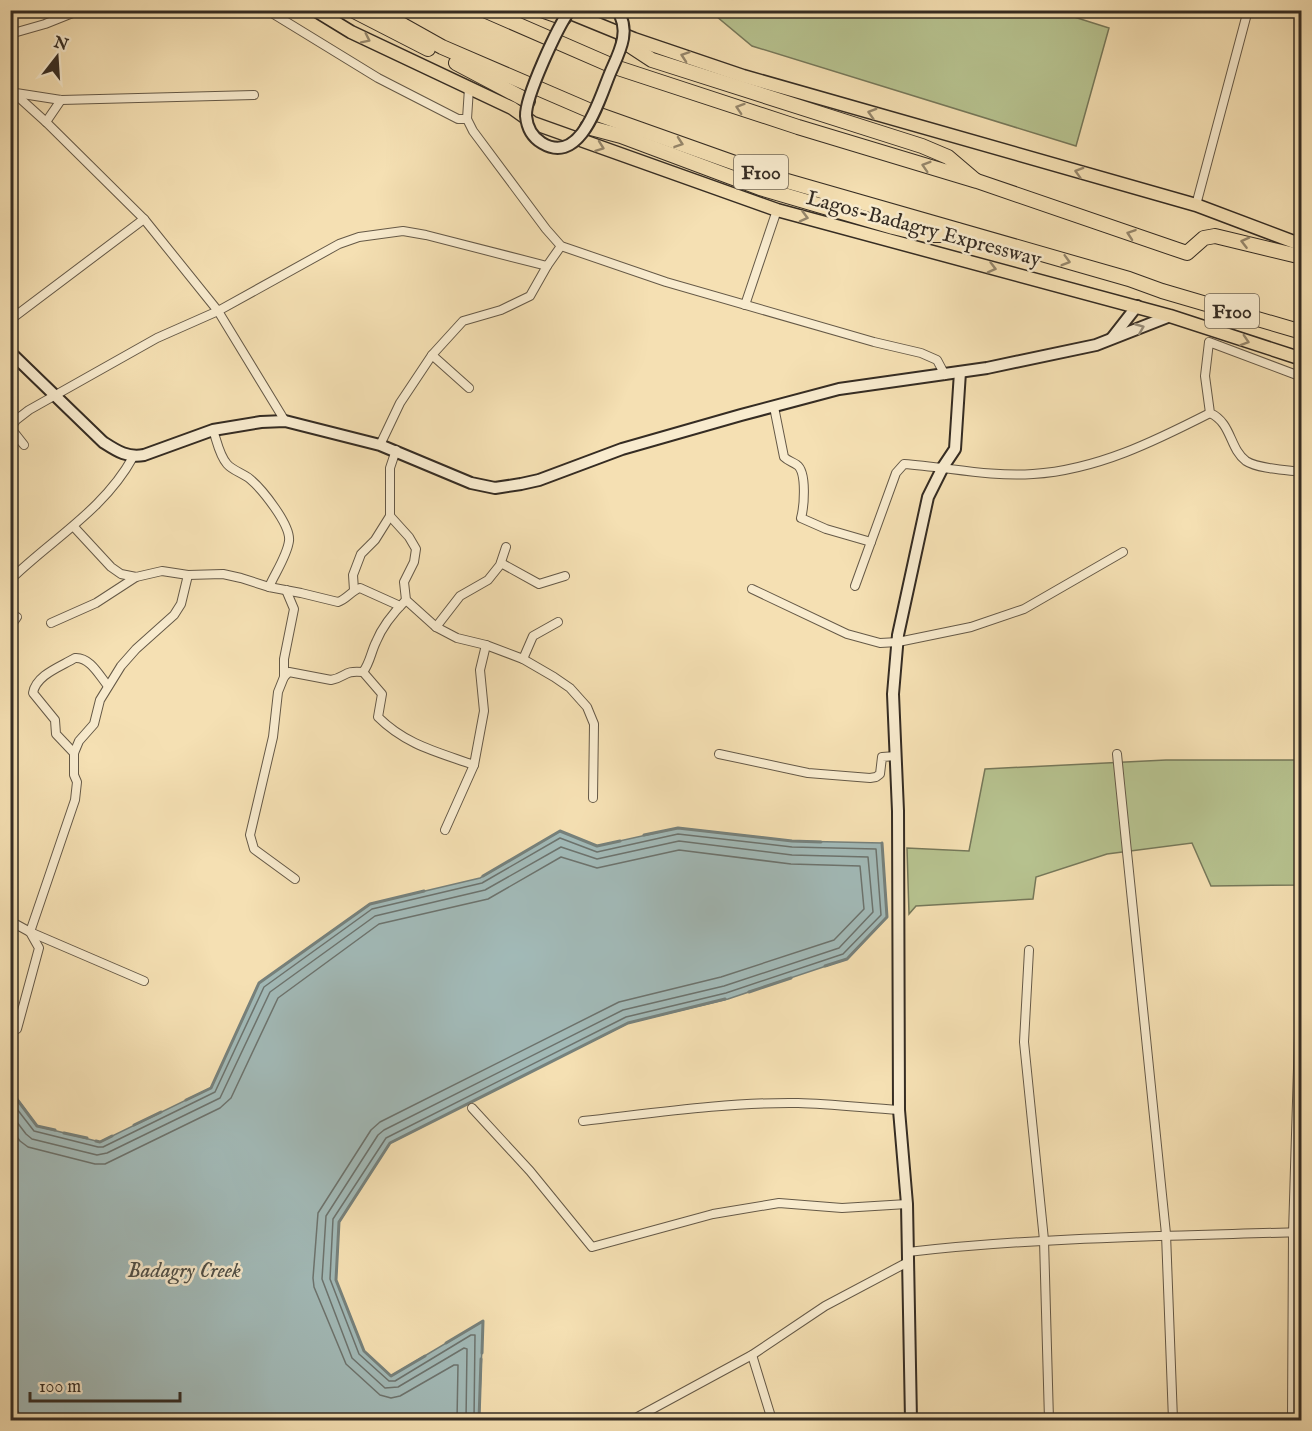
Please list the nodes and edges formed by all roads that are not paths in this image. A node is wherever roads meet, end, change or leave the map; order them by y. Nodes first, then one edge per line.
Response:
1 (80, 10) edge
2 (267, 10) edge
3 (315, 10) edge
4 (484, 10) edge
5 (541, 10) edge
6 (617, 10) edge
7 (1248, 10) edge
8 (364, 13) edge
9 (566, 13) edge
10 (10, 34) edge
11 (623, 41) junction
12 (469, 88) junction
13 (12, 93) edge
14 (254, 95) dead end
15 (61, 100) junction
16 (528, 101) junction
17 (467, 119) junction
18 (46, 122) junction
19 (586, 127) junction
20 (977, 182) junction
21 (1196, 205) junction
22 (777, 210) junction
23 (144, 219) junction
24 (957, 230) junction
25 (1302, 245) edge
26 (561, 246) junction
27 (1302, 256) edge
28 (547, 266) junction
29 (745, 305) junction
30 (1137, 306) junction
31 (218, 312) junction
32 (1170, 316) junction
33 (10, 320) edge
34 (1302, 332) edge
35 (1109, 340) junction
36 (10, 352) edge
37 (432, 355) junction
38 (1302, 359) edge
39 (960, 372) junction
40 (945, 375) junction
41 (1302, 377) edge
42 (469, 388) dead end
43 (54, 395) junction
44 (774, 407) junction
45 (1210, 412) junction
46 (285, 421) junction
47 (213, 430) junction
48 (24, 445) dead end
49 (380, 445) junction
50 (396, 450) junction
51 (133, 457) junction
52 (943, 467) junction
53 (1302, 472) edge
54 (390, 516) junction
55 (74, 527) junction
56 (871, 542) junction
57 (506, 548) dead end
58 (1123, 552) dead end
59 (501, 563) junction
60 (188, 575) junction
61 (565, 576) dead end
62 (136, 577) junction
63 (10, 580) edge
64 (855, 586) dead end
65 (269, 587) junction
66 (752, 589) dead end
67 (286, 590) junction
68 (354, 590) junction
69 (404, 603) junction
70 (16, 617) dead end
71 (558, 622) dead end
72 (51, 623) dead end
73 (10, 627) edge
74 (436, 627) junction
75 (898, 642) junction
76 (486, 645) junction
77 (523, 659) junction
78 (363, 672) junction
79 (284, 677) junction
80 (108, 686) junction
81 (74, 753) junction
82 (719, 754) dead end
83 (1117, 754) dead end
84 (896, 756) junction
85 (474, 765) junction
86 (593, 798) dead end
87 (445, 830) dead end
88 (295, 879) dead end
89 (10, 921) edge
90 (30, 932) junction
91 (1302, 937) edge
92 (1029, 950) dead end
93 (144, 981) dead end
94 (17, 1029) dead end
95 (472, 1108) dead end
96 (899, 1110) junction
97 (583, 1121) dead end
98 (906, 1204) junction
99 (1297, 1233) edge
100 (1166, 1234) junction
101 (1044, 1240) junction
102 (908, 1257) junction
103 (752, 1355) junction
104 (632, 1420) edge
105 (772, 1420) edge
106 (911, 1420) edge
107 (1049, 1420) edge
108 (1173, 1420) edge
109 (1292, 1420) edge

1 - 10 street
2 - 17 street
3 -> 12 main road, Lagos-Badagry Expressway
20 -> 4 highway, F100
5 - 9 highway
6 - 11 main road, bridge
7 - 21 street
8 - 16 highway
8 -> 24 highway, Lagos-Badagry Expressway / F100
9 - 16 main road, bridge
21 -> 9 main road
11 - 19 main road, bridge
11 - 20 highway
12 - 17 street
12 -> 22 main road, Lagos-Badagry Expressway
13 - 15 street
13 - 18 street
14 - 15 street
15 - 18 street
16 - 19 main road, bridge
17 - 26 street
18 - 23 street
19 - 24 highway
27 -> 20 highway, F100
21 - 25 main road
22 - 29 street
22 -> 30 main road, Lagos-Badagry Expressway
23 - 31 street
23 - 33 street
24 -> 34 highway, Lagos-Badagry Expressway / F100
26 - 28 street
26 - 29 street
28 - 31 street
28 - 37 street
29 - 40 street
30 - 32 main road, Lagos-Badagry Expressway
30 - 35 main road
31 - 43 street
31 - 46 street
35 -> 32 main road
32 -> 38 main road, Lagos-Badagry Expressway
35 - 39 main road
36 - 43 main road
37 - 42 street
37 - 49 street
39 - 40 main road
39 - 52 main road
40 - 44 main road
41 - 45 street
43 - 48 street
43 - 51 main road
44 - 50 main road
44 - 56 street
45 - 52 street
45 - 53 street
46 - 47 main road
46 - 49 main road
47 - 51 main road
47 - 65 street
49 - 50 main road
50 - 54 street
51 - 55 street
52 - 56 street
52 - 75 main road
54 - 68 street
54 - 69 street
55 - 62 street
55 - 63 street
56 - 64 street
57 - 59 street
58 - 75 street
59 - 61 street
59 - 74 street
60 - 62 street
60 - 65 street
60 - 80 street
62 - 72 street
65 - 67 street
66 - 75 street
67 - 68 street
67 - 79 street
68 - 69 street
69 - 74 street
69 - 78 street
70 - 73 street
71 - 77 street
74 - 76 street
75 - 84 main road
76 - 77 street
76 - 85 street
77 - 86 street
78 - 79 street
78 - 85 street
79 - 88 street
80 - 81 street
80 - 81 street
81 - 90 street
82 - 84 street
83 - 100 street
84 - 96 main road
85 - 87 street
89 - 90 street
90 - 93 street
90 - 94 street
91 - 99 street
92 - 101 street
95 - 98 street
96 - 97 street
96 - 98 main road
98 - 102 main road
99 - 100 street
99 - 109 street
100 - 101 street
100 - 108 street
101 - 102 street
101 - 107 street
102 - 103 street
102 - 106 main road
103 - 104 street
103 - 105 street

